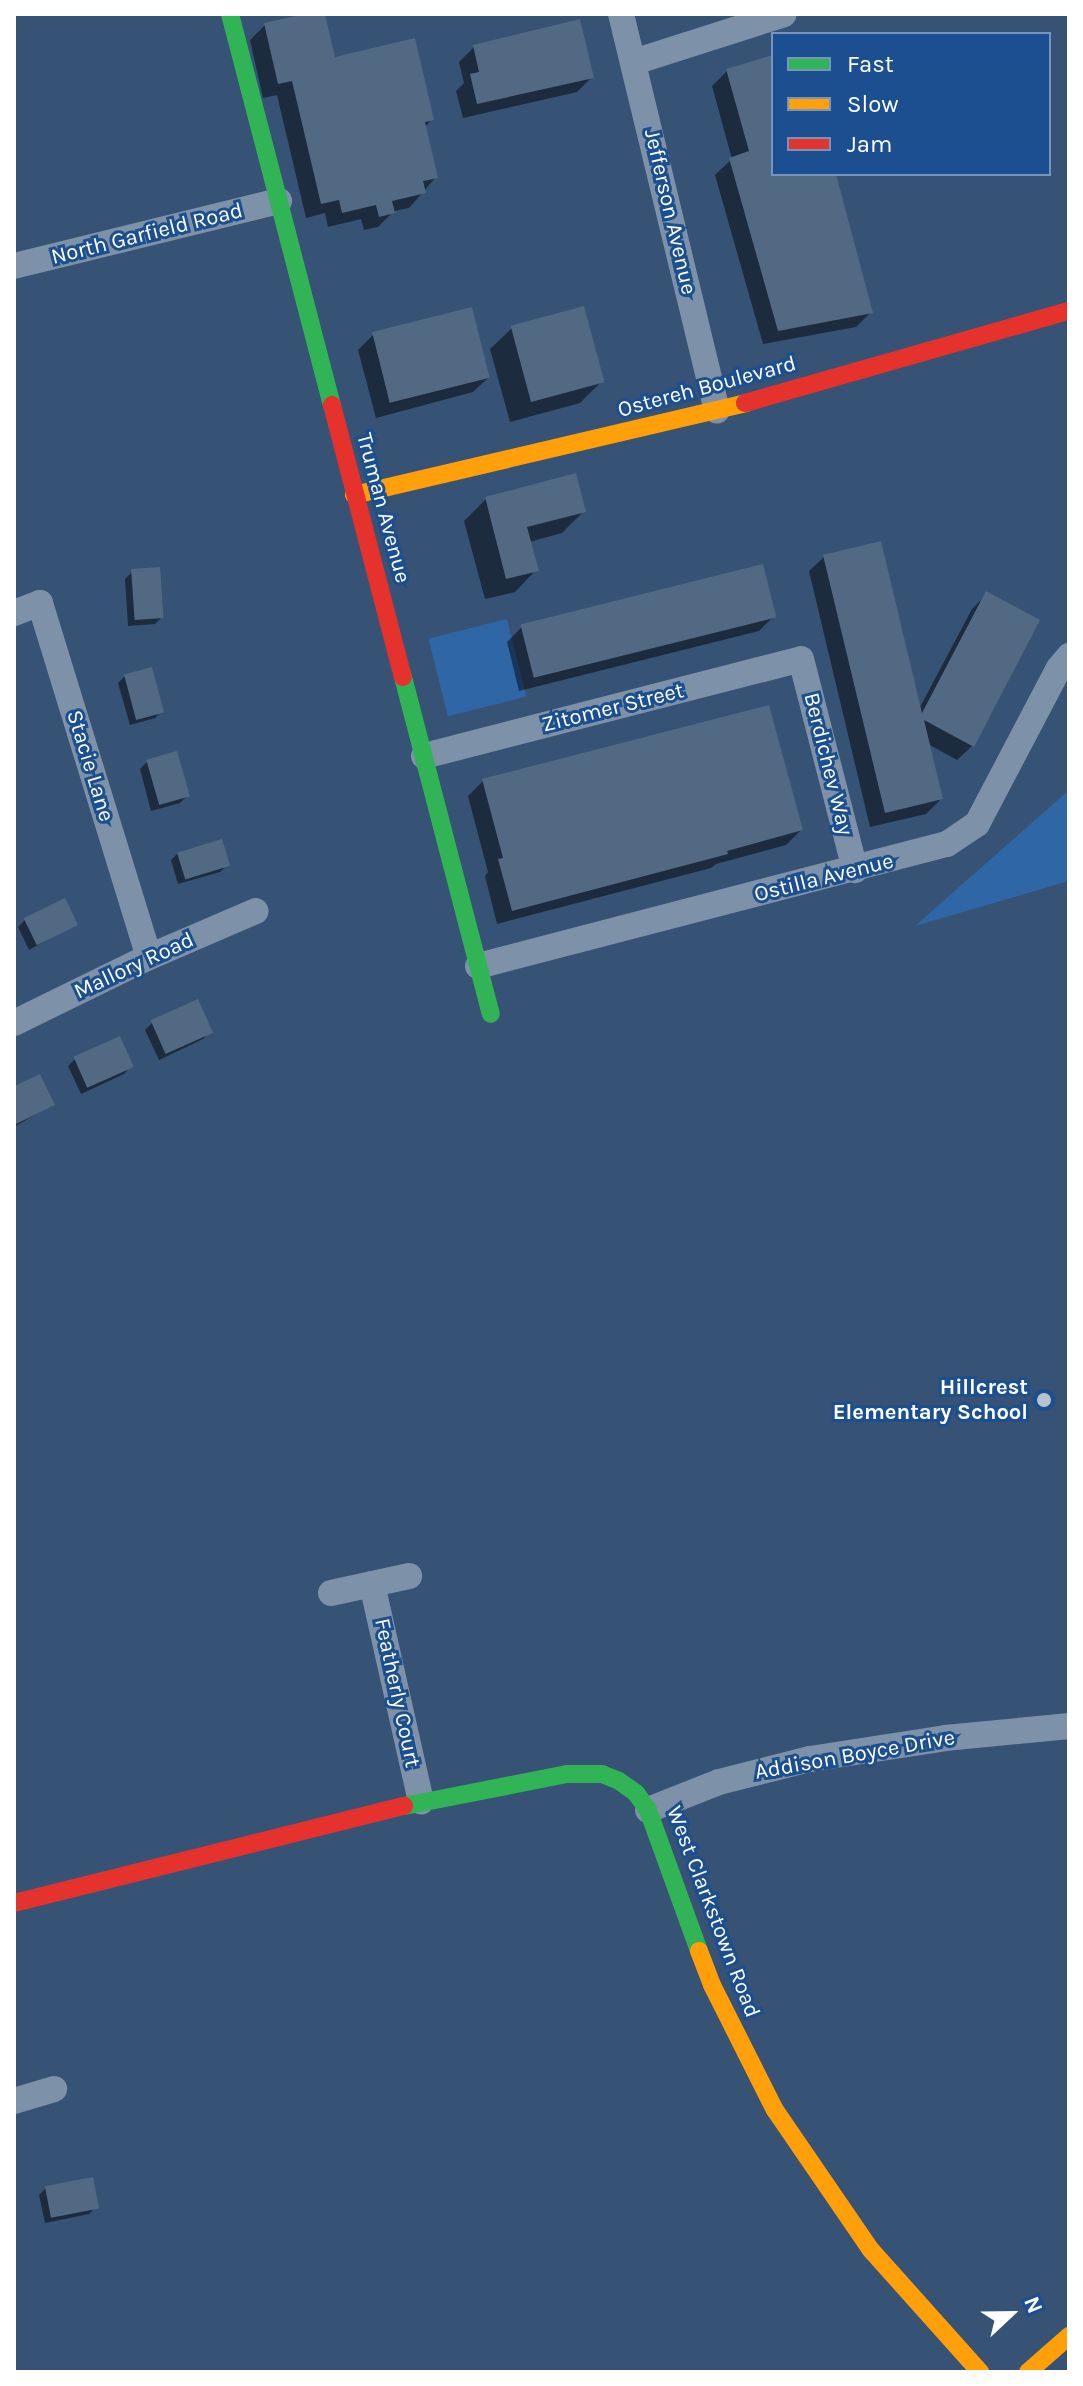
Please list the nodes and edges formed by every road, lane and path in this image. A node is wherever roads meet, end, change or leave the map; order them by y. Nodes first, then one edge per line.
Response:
1 (230, 14) edge
2 (621, 14) edge
3 (784, 14) edge
4 (634, 62) junction
5 (279, 201) junction
6 (14, 266) edge
7 (1069, 311) edge
8 (717, 411) junction
9 (354, 495) junction
10 (14, 613) edge
11 (1069, 656) edge
12 (801, 659) joint
13 (424, 756) junction
14 (855, 870) junction
15 (256, 911) dead end
16 (149, 957) junction
17 (478, 966) junction
18 (491, 1014) dead end
19 (14, 1023) edge
20 (409, 1576) dead end
21 (372, 1584) junction
22 (331, 1593) dead end
23 (1069, 1726) edge
24 (421, 1802) junction
25 (648, 1810) junction
26 (14, 1903) edge
27 (54, 2089) dead end
28 (14, 2101) edge
29 (1069, 2336) edge
30 (973, 2365) edge
31 (1028, 2372) edge

1 - 5 main road, Truman Avenue
2 - 4 street, Jefferson Avenue
3 - 4 street
4 - 8 street, Jefferson Avenue
5 - 6 street, North Garfield Road
5 - 9 main road, Truman Avenue
7 - 8 main road, Ostereh Boulevard
8 - 9 main road, Ostereh Boulevard
9 - 13 main road, Truman Avenue
10 - 16 street, Stacie Lane
11 - 14 street, Ostilla Avenue
12 - 13 street, Zitomer Street
12 - 14 street, Berdichev Way
13 - 17 main road, Truman Avenue
14 - 17 street, Ostilla Avenue
15 - 16 street, Mallory Road
16 - 19 street, Mallory Road
17 - 18 main road, Truman Avenue
20 - 21 street
21 - 22 street
21 - 24 street, Featherly Court
23 - 25 street, Addison Boyce Drive
24 - 25 main road, West Clarkstown Road
24 - 26 main road, West Clarkstown Road
25 - 30 main road, West Clarkstown Road
27 - 28 street
29 - 31 main road

